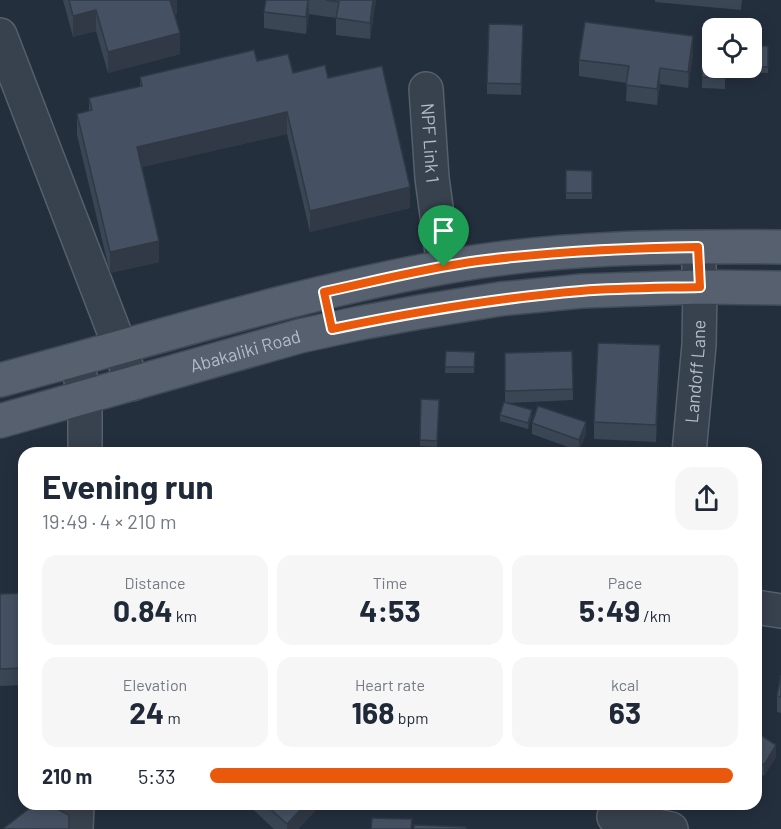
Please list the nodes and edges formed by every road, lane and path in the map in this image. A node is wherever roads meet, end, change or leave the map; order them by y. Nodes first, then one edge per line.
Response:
1 (0, 35) edge
2 (426, 89) dead end
3 (698, 247) junction
4 (781, 247) edge
5 (444, 267) junction
6 (700, 287) junction
7 (781, 288) edge
8 (324, 292) junction
9 (332, 329) junction
10 (120, 347) junction
11 (76, 360) junction
12 (0, 380) edge
13 (132, 384) junction
14 (85, 396) junction
15 (0, 421) edge
16 (85, 447) edge
17 (690, 447) edge
18 (762, 608) edge
19 (781, 611) edge
20 (77, 810) edge
21 (615, 817) edge
22 (76, 829) edge
23 (671, 829) edge

1 - 10 street
2 - 5 street, NPF Link 1
3 - 4 main road, Abakaliki Road
3 - 5 main road, Abakaliki Road
3 - 6 street, Landoff Lane
5 - 8 main road, Abakaliki Road
6 - 7 main road, Abakaliki Road
6 - 9 main road, Abakaliki Road
6 - 17 street, Landoff Lane
8 - 9 main road
8 - 10 main road, Abakaliki Road
9 - 13 main road, Abakaliki Road
10 - 11 main road, Abakaliki Road
10 - 13 street
11 - 12 main road, Abakaliki Road
11 - 14 street
13 - 14 main road, Abakaliki Road
14 - 15 main road, Abakaliki Road
14 - 16 street
18 - 19 street
20 - 22 street
21 - 23 street

